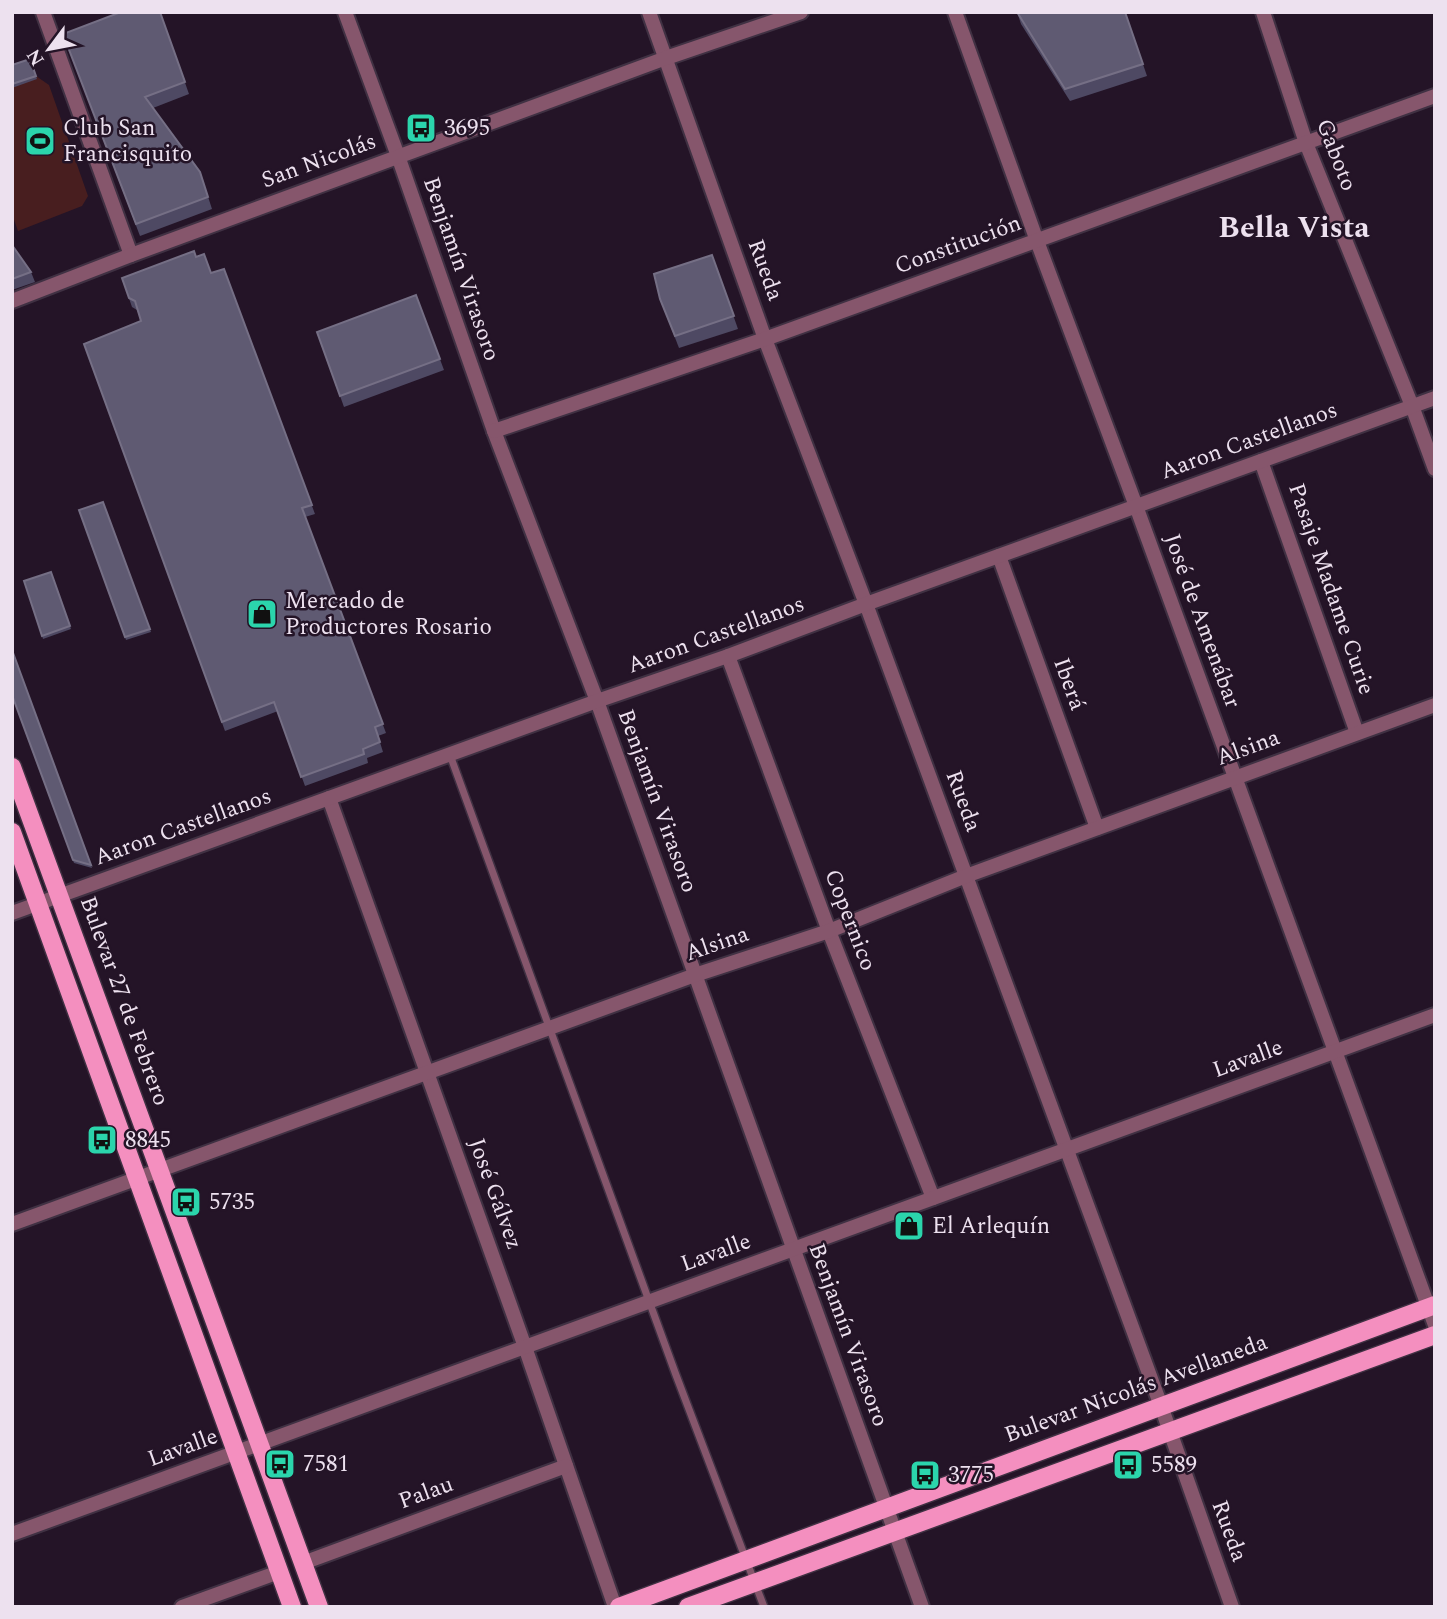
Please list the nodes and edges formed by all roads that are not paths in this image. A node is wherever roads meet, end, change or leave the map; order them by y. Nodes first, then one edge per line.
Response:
1 (43, 12) edge
2 (345, 12) edge
3 (649, 12) edge
4 (801, 12) edge
5 (955, 12) edge
6 (1263, 12) edge
7 (666, 58) junction
8 (1435, 96) edge
9 (1306, 142) junction
10 (398, 156) junction
11 (1037, 241) junction
12 (131, 255) junction
13 (12, 301) edge
14 (765, 339) junction
15 (1435, 398) edge
16 (1412, 407) junction
17 (494, 431) junction
18 (1261, 461) junction
19 (1435, 469) edge
20 (1136, 506) junction
21 (999, 556) junction
22 (866, 604) junction
23 (728, 656) junction
24 (597, 701) junction
25 (1435, 705) edge
26 (1357, 733) junction
27 (450, 755) junction
28 (12, 767) edge
29 (1235, 778) junction
30 (329, 798) junction
31 (1097, 828) junction
32 (12, 832) edge
33 (966, 876) junction
34 (60, 896) junction
35 (38, 904) junction
36 (12, 913) edge
37 (829, 931) junction
38 (695, 975) junction
39 (1435, 1015) edge
40 (549, 1028) junction
41 (1335, 1051) junction
42 (427, 1073) junction
43 (1067, 1149) junction
44 (160, 1170) junction
45 (137, 1179) junction
46 (933, 1198) junction
47 (12, 1224) edge
48 (794, 1249) junction
49 (649, 1302) junction
50 (1432, 1306) edge
51 (1435, 1325) edge
52 (1435, 1335) edge
53 (525, 1348) junction
54 (1161, 1406) junction
55 (1170, 1431) junction
56 (260, 1444) junction
57 (236, 1453) junction
58 (566, 1466) junction
59 (886, 1508) junction
60 (895, 1532) junction
61 (12, 1534) edge
62 (746, 1559) junction
63 (303, 1563) junction
64 (279, 1572) junction
65 (755, 1582) junction
66 (182, 1607) edge
67 (292, 1607) edge
68 (319, 1607) edge
69 (617, 1607) edge
70 (688, 1607) edge
71 (764, 1607) edge
72 (922, 1607) edge
73 (1232, 1607) edge

1 - 12 street
2 - 10 street, Benjamín Virasoro
3 - 7 street, Rueda
4 - 7 street, San Nicolás
5 - 11 street, José de Amenábar
6 - 9 street, Gaboto
7 - 10 street, San Nicolás
7 - 14 street, Rueda
8 - 9 street, Constitución
9 - 11 street, Constitución
9 - 16 street, Gaboto
10 - 12 street, San Nicolás
10 - 17 street, Benjamín Virasoro
11 - 14 street, Constitución
11 - 20 street, José de Amenábar
12 - 13 street, San Nicolás
14 - 17 street, Constitución
14 - 22 street, Rueda
15 - 16 street, Aaron Castellanos
16 - 18 street, Aaron Castellanos
16 - 19 street, Gaboto
17 - 24 street, Benjamín Virasoro
18 - 20 street, Aaron Castellanos
18 - 26 street, Pasaje Madame Curie
20 - 21 street, Aaron Castellanos
20 - 29 street, José de Amenábar
21 - 22 street, Aaron Castellanos
21 - 31 street, Iberá
22 - 23 street, Aaron Castellanos
22 - 33 street, Rueda
23 - 24 street, Aaron Castellanos
23 - 37 street, Copernico
24 - 27 street, Aaron Castellanos
24 - 38 street, Benjamín Virasoro
25 - 26 street, Alsina
26 - 29 street, Alsina
27 - 30 street, Aaron Castellanos
27 - 40 lane
28 - 34 main road, Bulevar 27 de Febrero
29 - 31 street, Alsina
29 - 41 street, José de Amenábar
30 - 34 street, Aaron Castellanos
30 - 42 street, José Gálvez
31 - 33 street, Alsina
32 - 35 main road, Bulevar 27 de Febrero
33 - 37 street, Alsina
33 - 43 street, Rueda
34 - 35 street, Aaron Castellanos
34 - 44 main road, Bulevar 27 de Febrero
35 - 36 street, Aaron Castellanos
35 - 45 main road, Bulevar 27 de Febrero
37 - 38 street, Alsina
37 - 46 street, Copernico
38 - 40 street, Alsina
38 - 48 street, Benjamín Virasoro
39 - 41 street, Lavalle
40 - 42 street, Alsina
40 - 49 lane
41 - 43 street, Lavalle
41 - 50 street, José de Amenábar
42 - 44 street, Alsina
42 - 53 street, José Gálvez
43 - 46 street, Lavalle
43 - 54 street, Rueda
44 - 45 street, Alsina
44 - 56 main road, Bulevar 27 de Febrero
45 - 47 street, Alsina
45 - 57 main road, Bulevar 27 de Febrero
46 - 48 street, Lavalle
48 - 49 street, Lavalle
48 - 59 street, Benjamín Virasoro
49 - 53 street, Lavalle
49 - 62 lane
50 - 51 street, José de Amenábar
50 - 54 main road, Bulevar Nicolás Avellaneda
52 - 55 main road
53 - 56 street, Lavalle
53 - 58 street, José Gálvez
54 - 55 street, Rueda
54 - 59 main road, Bulevar Nicolás Avellaneda
55 - 60 main road
55 - 73 street, Rueda
56 - 57 street, Lavalle
56 - 63 main road, Bulevar 27 de Febrero
57 - 61 street, Lavalle
57 - 64 main road, Bulevar 27 de Febrero
58 - 63 street, Palau
58 - 69 street, José Gálvez
59 - 60 street, Benjamín Virasoro
59 - 62 main road, Bulevar Nicolás Avellaneda
60 - 65 main road
60 - 72 street, Benjamín Virasoro
62 - 65 lane
62 - 69 main road, Bulevar Nicolás Avellaneda
63 - 68 main road, Bulevar 27 de Febrero
64 - 66 street
64 - 67 main road, Bulevar 27 de Febrero
65 - 70 main road
65 - 71 lane

